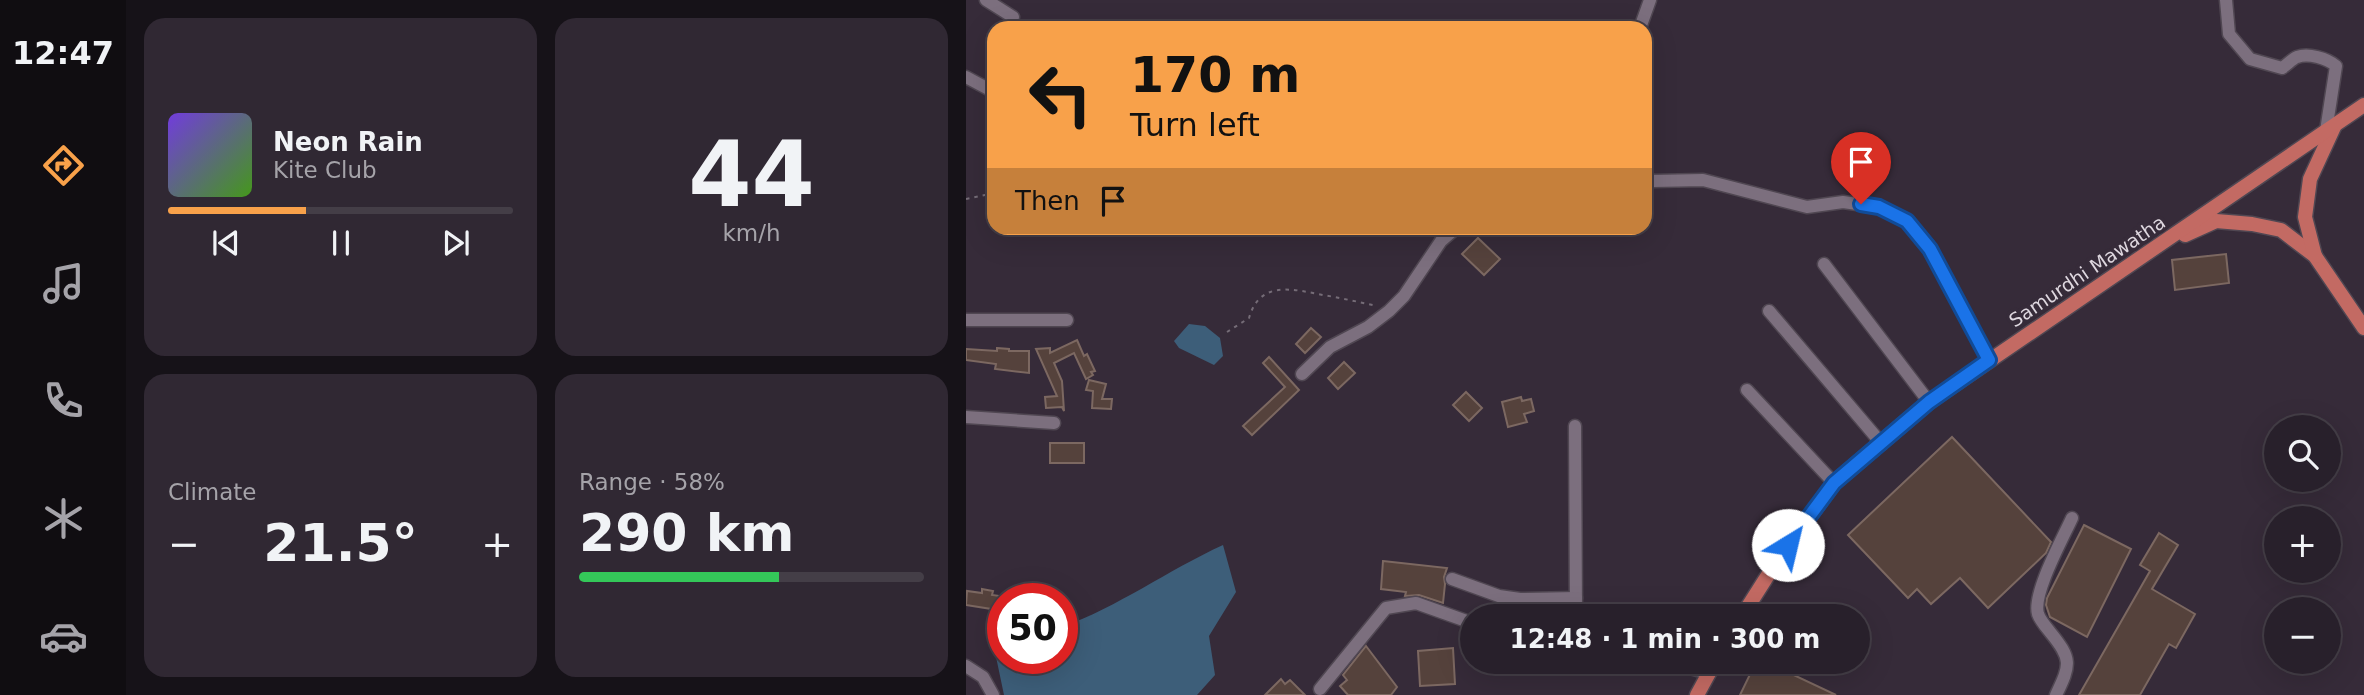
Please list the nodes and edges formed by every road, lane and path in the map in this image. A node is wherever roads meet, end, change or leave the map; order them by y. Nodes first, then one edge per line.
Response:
1 (986, 0) edge
2 (1650, 0) edge
3 (2226, 0) edge
4 (1013, 17) dead end
5 (1642, 21) edge
6 (966, 77) edge
7 (987, 88) edge
8 (2364, 105) edge
9 (2330, 128) junction
10 (1652, 180) edge
11 (987, 194) edge
12 (966, 199) edge
13 (1448, 235) edge
14 (2150, 250) junction
15 (2315, 256) junction
16 (1824, 264) dead end
17 (1378, 306) dead end
18 (1769, 311) dead end
19 (966, 320) edge
20 (1067, 320) dead end
21 (2364, 328) edge
22 (1227, 332) dead end
23 (1989, 360) junction
24 (1302, 374) dead end
25 (1747, 390) dead end
26 (1929, 402) junction
27 (966, 417) edge
28 (1054, 423) dead end
29 (1575, 426) dead end
30 (1882, 444) junction
31 (1834, 483) junction
32 (2073, 517) dead end
33 (1451, 579) dead end
34 (1576, 598) junction
35 (1576, 604) edge
36 (1750, 604) edge
37 (1460, 619) edge
38 (966, 666) edge
39 (1708, 674) edge
40 (1320, 689) dead end
41 (993, 695) edge
42 (1697, 695) edge
43 (2056, 695) edge

1 - 4 street
2 - 5 street
3 - 9 street
6 - 7 street
8 - 9 main road, Samurdhi Mawatha
9 - 14 main road, Samurdhi Mawatha
9 - 15 main road
10 - 23 street
11 - 12 path
13 - 24 street
14 - 15 main road
14 - 23 main road, Samurdhi Mawatha
15 - 21 main road
16 - 26 street
17 - 22 path
18 - 30 street
19 - 20 street
23 - 26 main road, Samurdhi Mawatha
25 - 31 street
26 - 30 main road, Samurdhi Mawatha
27 - 28 street
29 - 34 street
30 - 31 main road, Samurdhi Mawatha
31 - 36 main road, Samurdhi Mawatha
32 - 43 street
33 - 34 street
34 - 35 street
37 - 40 street
38 - 41 street
39 - 42 main road

